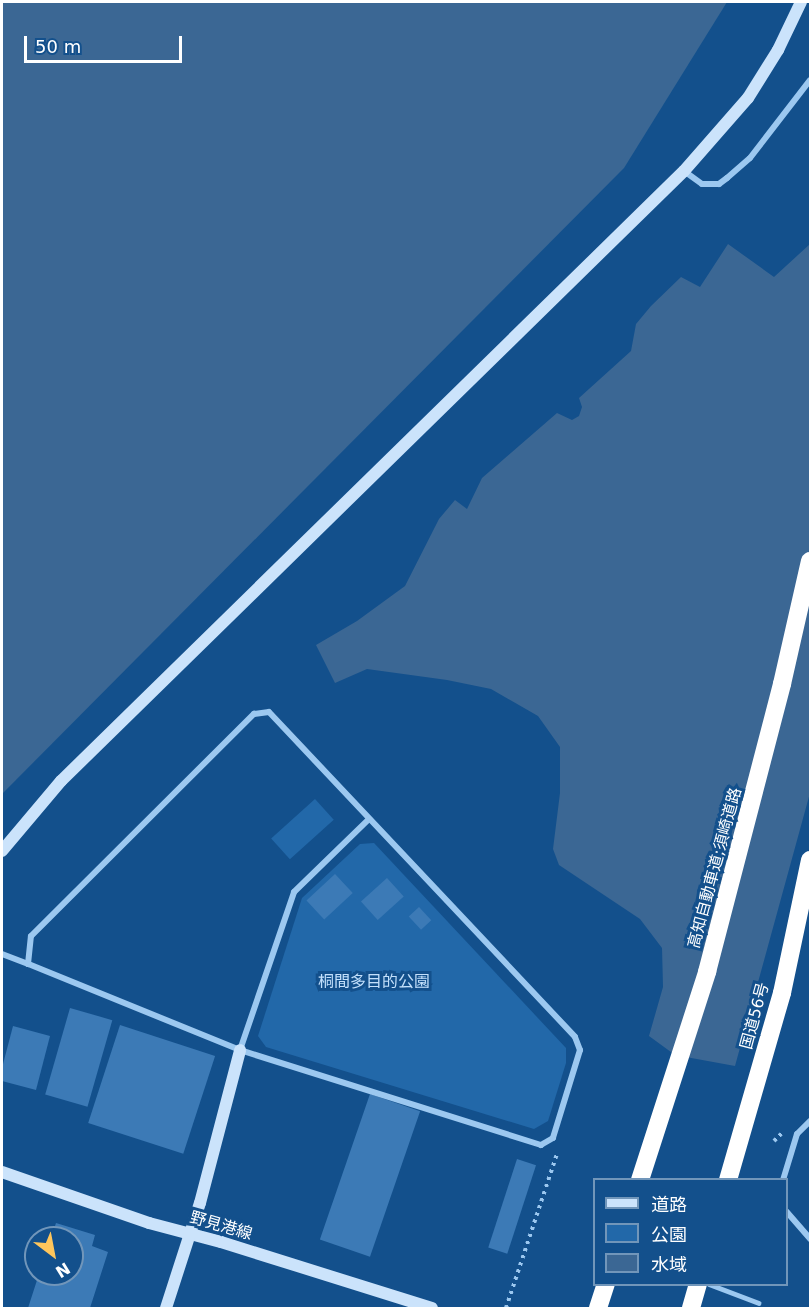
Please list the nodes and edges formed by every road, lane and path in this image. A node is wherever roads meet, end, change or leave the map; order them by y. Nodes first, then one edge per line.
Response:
1 (801, 2) edge
2 (810, 80) edge
3 (684, 171) junction
4 (810, 561) edge
5 (368, 820) junction
6 (2, 850) edge
7 (810, 860) edge
8 (2, 954) edge
9 (28, 964) junction
10 (240, 1050) junction
11 (810, 1121) edge
12 (557, 1154) dead end
13 (2, 1172) edge
14 (640, 1178) edge
15 (728, 1178) edge
16 (783, 1178) edge
17 (788, 1213) edge
18 (190, 1234) junction
19 (810, 1239) edge
20 (605, 1286) edge
21 (697, 1286) edge
22 (714, 1286) edge
23 (759, 1303) dead end
24 (166, 1308) edge
25 (432, 1308) edge
26 (506, 1308) edge
27 (598, 1308) edge
28 (691, 1308) edge

1 - 3 street
2 - 3 street
3 - 6 street
4 - 14 highway, 高知自動車道;須崎道路
5 - 9 street
5 - 10 street
5 - 10 street
7 - 15 highway, 国道56号
8 - 9 street
9 - 10 street
10 - 18 street
11 - 16 street
12 - 26 path
13 - 18 street, 野見港線
17 - 19 street
18 - 24 street
18 - 25 street, 野見港線
20 - 27 highway
21 - 28 highway
22 - 23 lane

